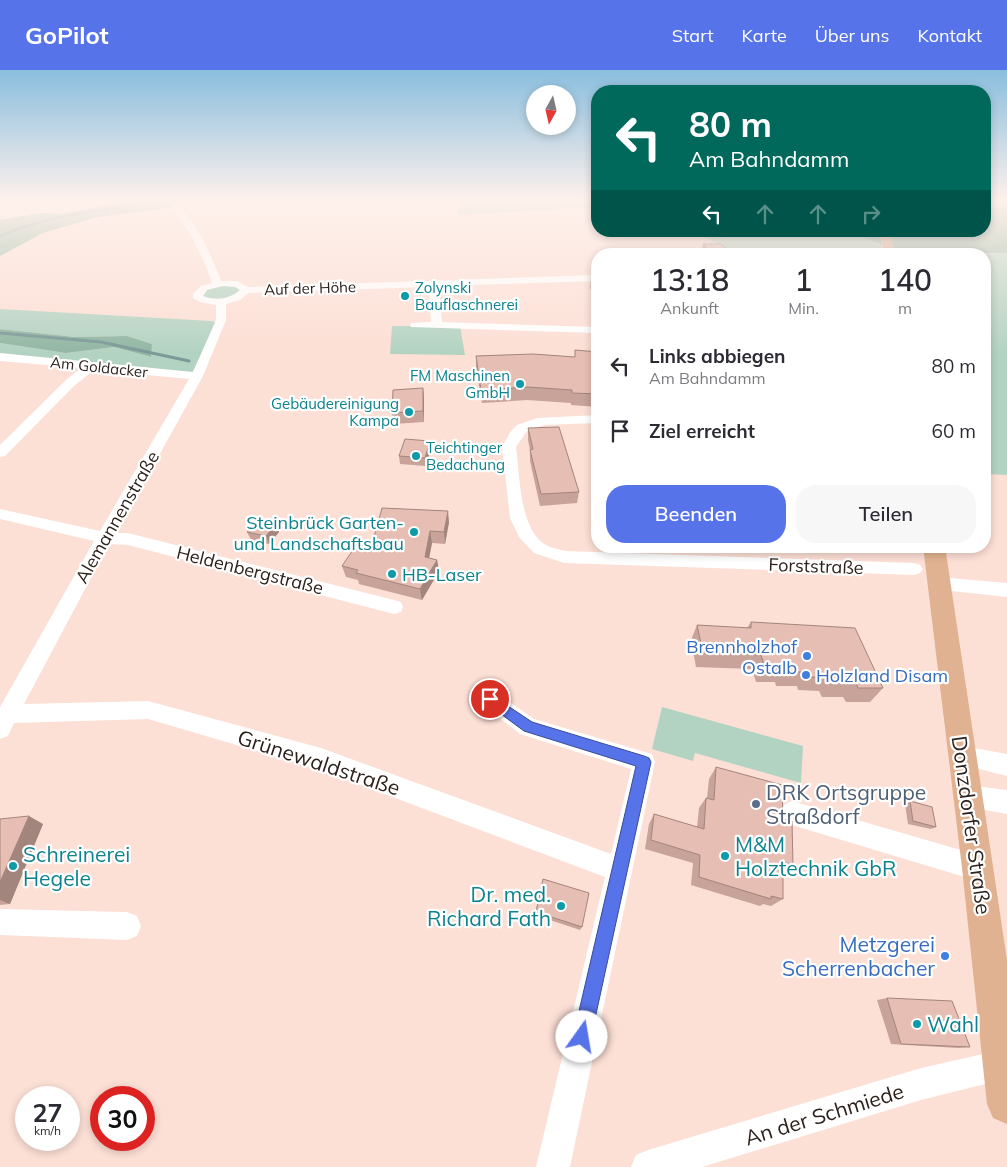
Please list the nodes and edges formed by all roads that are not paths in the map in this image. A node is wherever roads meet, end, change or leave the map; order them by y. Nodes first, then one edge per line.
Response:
1 (201, 250) edge
2 (591, 278) edge
3 (434, 283) junction
4 (217, 284) junction
5 (245, 290) junction
6 (221, 302) junction
7 (415, 325) dead end
8 (437, 326) junction
9 (591, 330) edge
10 (0, 357) edge
11 (90, 367) junction
12 (197, 376) junction
13 (591, 419) edge
14 (0, 453) edge
15 (0, 514) edge
16 (105, 538) junction
17 (702, 553) edge
18 (935, 553) edge
19 (706, 562) junction
20 (914, 569) dead end
21 (939, 584) junction
22 (1007, 590) edge
23 (394, 607) dead end
24 (490, 699) dead end
25 (4, 722) edge
26 (963, 756) junction
27 (644, 762) joint
28 (1007, 765) edge
29 (968, 796) junction
30 (1007, 802) edge
31 (792, 813) dead end
32 (978, 868) junction
33 (620, 870) junction
34 (0, 922) edge
35 (127, 926) dead end
36 (1004, 1065) edge
37 (1007, 1104) edge
38 (553, 1167) edge
39 (648, 1167) edge

1 - 4 street
2 - 3 street, Auf der Höhe
3 - 5 street, Auf der Höhe
3 - 8 street
4 - 5 street
4 - 6 street
5 - 6 street
6 - 12 street, Alemannenstraße
7 - 8 street
8 - 9 street
10 - 11 street, Am Goldacker
11 - 12 street, Am Goldacker
11 - 14 street
12 - 16 street, Alemannenstraße
13 - 19 street, Forststraße
15 - 16 street, Heldenbergstraße
16 - 23 street, Heldenbergstraße
16 - 25 street, Alemannenstraße
17 - 19 street
18 - 21 main road, Donzdorfer Straße
19 - 20 street, Forststraße
21 - 22 street
21 - 26 main road, Donzdorfer Straße
24 - 27 street
25 - 33 street, Grünewaldstraße
26 - 28 street
26 - 29 main road, Donzdorfer Straße
27 - 33 street
29 - 30 street
29 - 32 main road, Donzdorfer Straße
31 - 32 street
32 - 36 main road, Donzdorfer Straße
33 - 38 street
34 - 35 street
36 - 37 main road, Donzdorfer Straße
36 - 39 street, An der Schmiede

